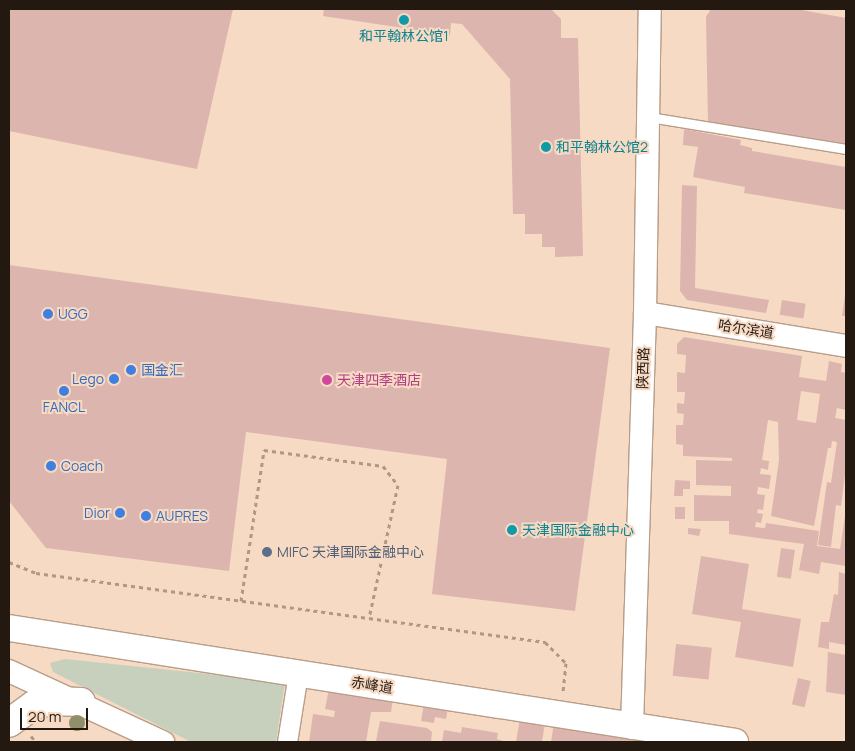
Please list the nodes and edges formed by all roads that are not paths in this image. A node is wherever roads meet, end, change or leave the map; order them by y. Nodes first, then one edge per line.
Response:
1 (650, 9) edge
2 (648, 117) junction
3 (846, 149) edge
4 (645, 313) junction
5 (846, 346) edge
6 (9, 628) edge
7 (9, 671) edge
8 (298, 673) junction
9 (81, 702) junction
10 (9, 723) edge
11 (632, 728) junction
12 (163, 742) edge
13 (287, 742) edge
14 (735, 742) edge

1 - 2 street, 陕西路
2 - 3 lane
2 - 4 street, 陕西路
4 - 5 street, 哈尔滨道
4 - 11 street, 陕西路
6 - 8 main road, 赤峰道
7 - 9 street
8 - 11 main road, 赤峰道
8 - 13 street
9 - 10 main road
9 - 12 street
11 - 14 main road, 赤峰道

